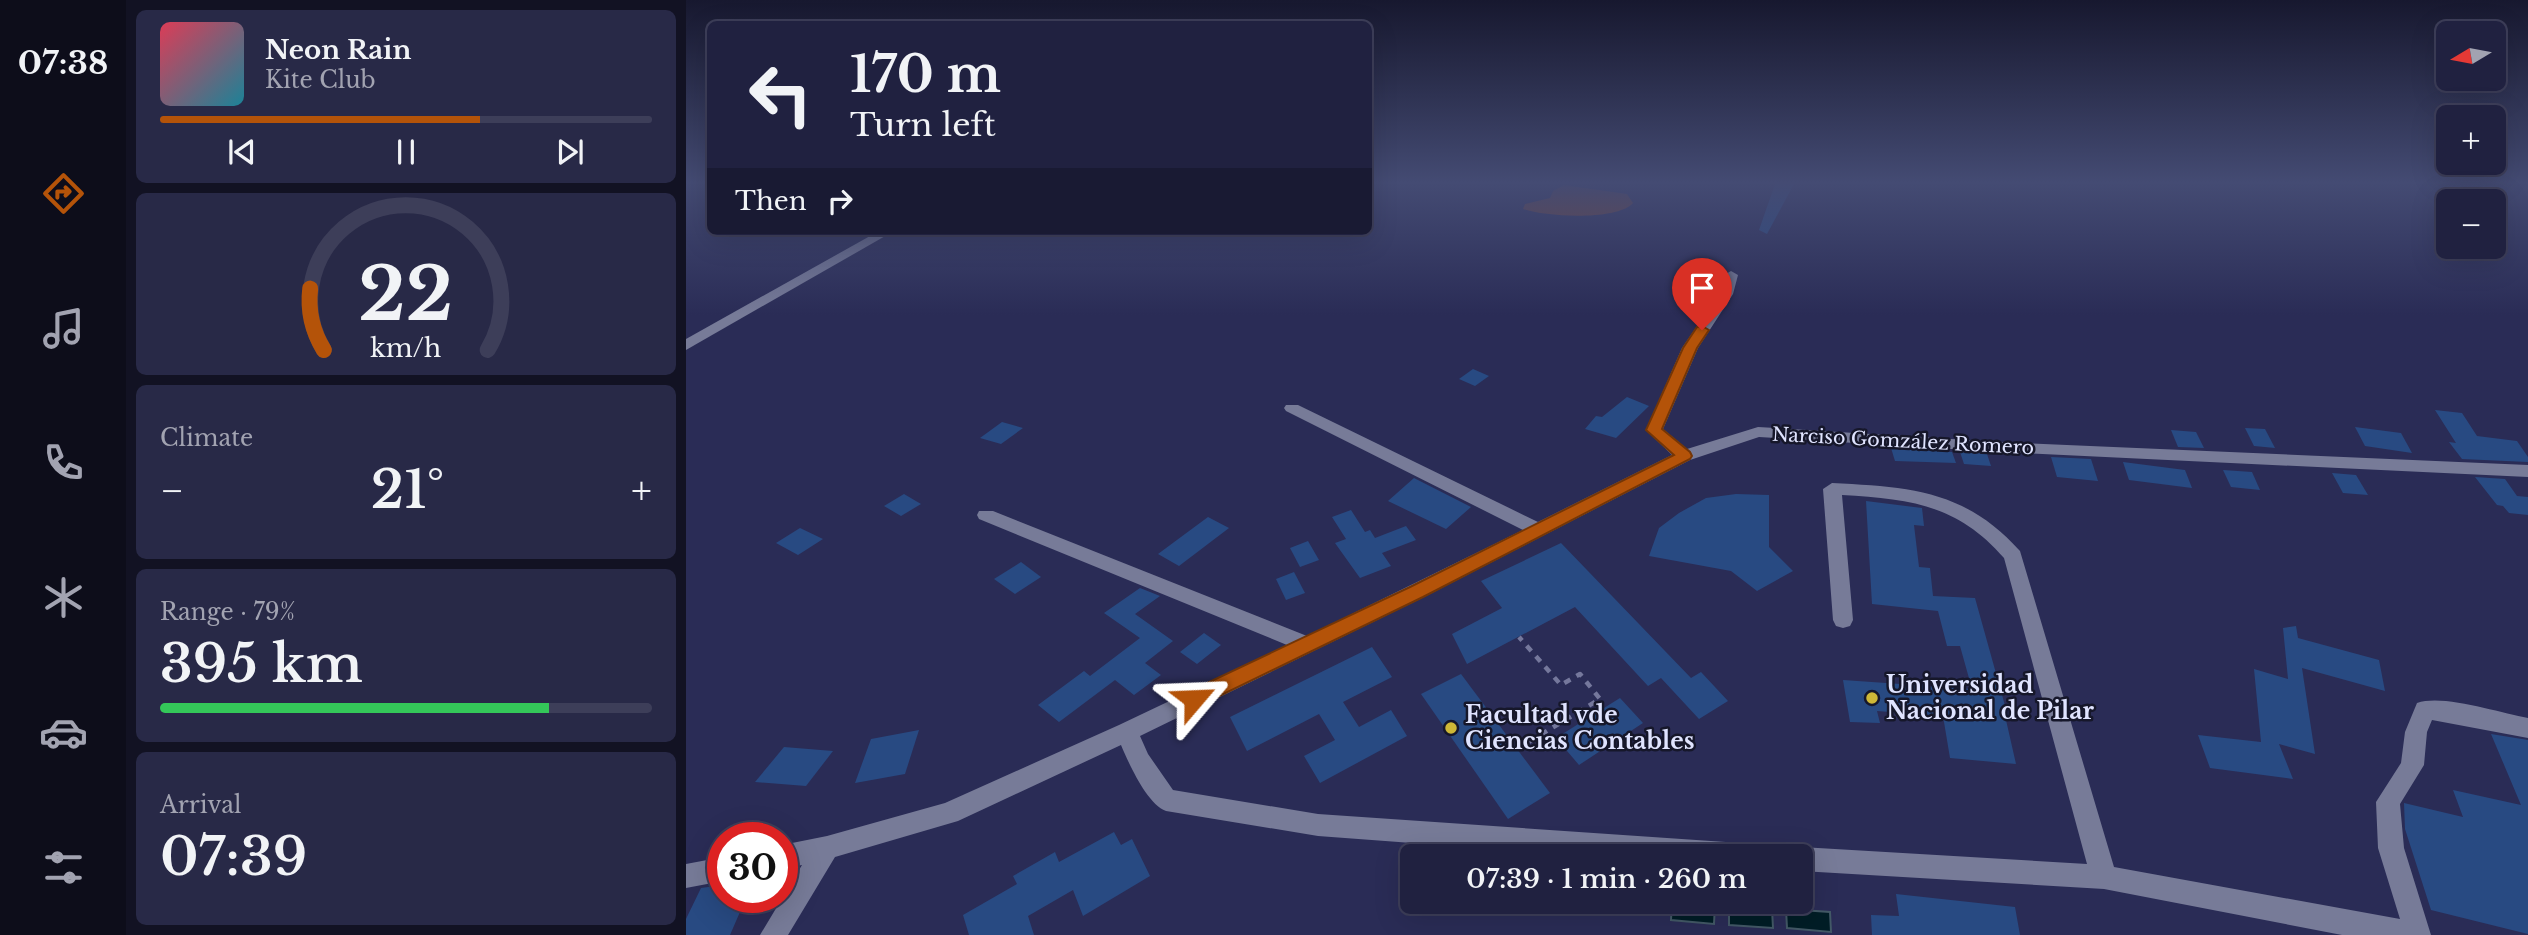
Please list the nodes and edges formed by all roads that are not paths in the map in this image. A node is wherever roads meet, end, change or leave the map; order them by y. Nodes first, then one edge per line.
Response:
1 (881, 235) edge
2 (1731, 275) dead end
3 (686, 345) edge
4 (1292, 408) dead end
5 (1685, 456) junction
6 (2528, 471) edge
7 (986, 515) dead end
8 (1538, 530) junction
9 (1843, 620) dead end
10 (1305, 644) junction
11 (2528, 728) edge
12 (1126, 732) junction
13 (1586, 844) edge
14 (827, 848) junction
15 (798, 854) edge
16 (1813, 860) edge
17 (707, 872) edge
18 (686, 876) edge
19 (2104, 877) junction
20 (773, 935) edge
21 (2412, 935) edge
22 (2418, 935) edge

1 - 3 street
2 - 5 street
4 - 8 street
5 - 6 street, Narciso Gomzález Romero
5 - 8 street, Narciso Gomzález Romero
7 - 10 street
8 - 10 street, Narciso Gomzález Romero
9 - 19 street
10 - 12 street, Narciso Gomzález Romero
11 - 22 street
12 - 13 street
12 - 14 street, Narciso Gomzález Romero
14 - 15 street, Narciso Gomzález Romero
14 - 20 street
16 - 19 street
17 - 18 street
19 - 21 street

